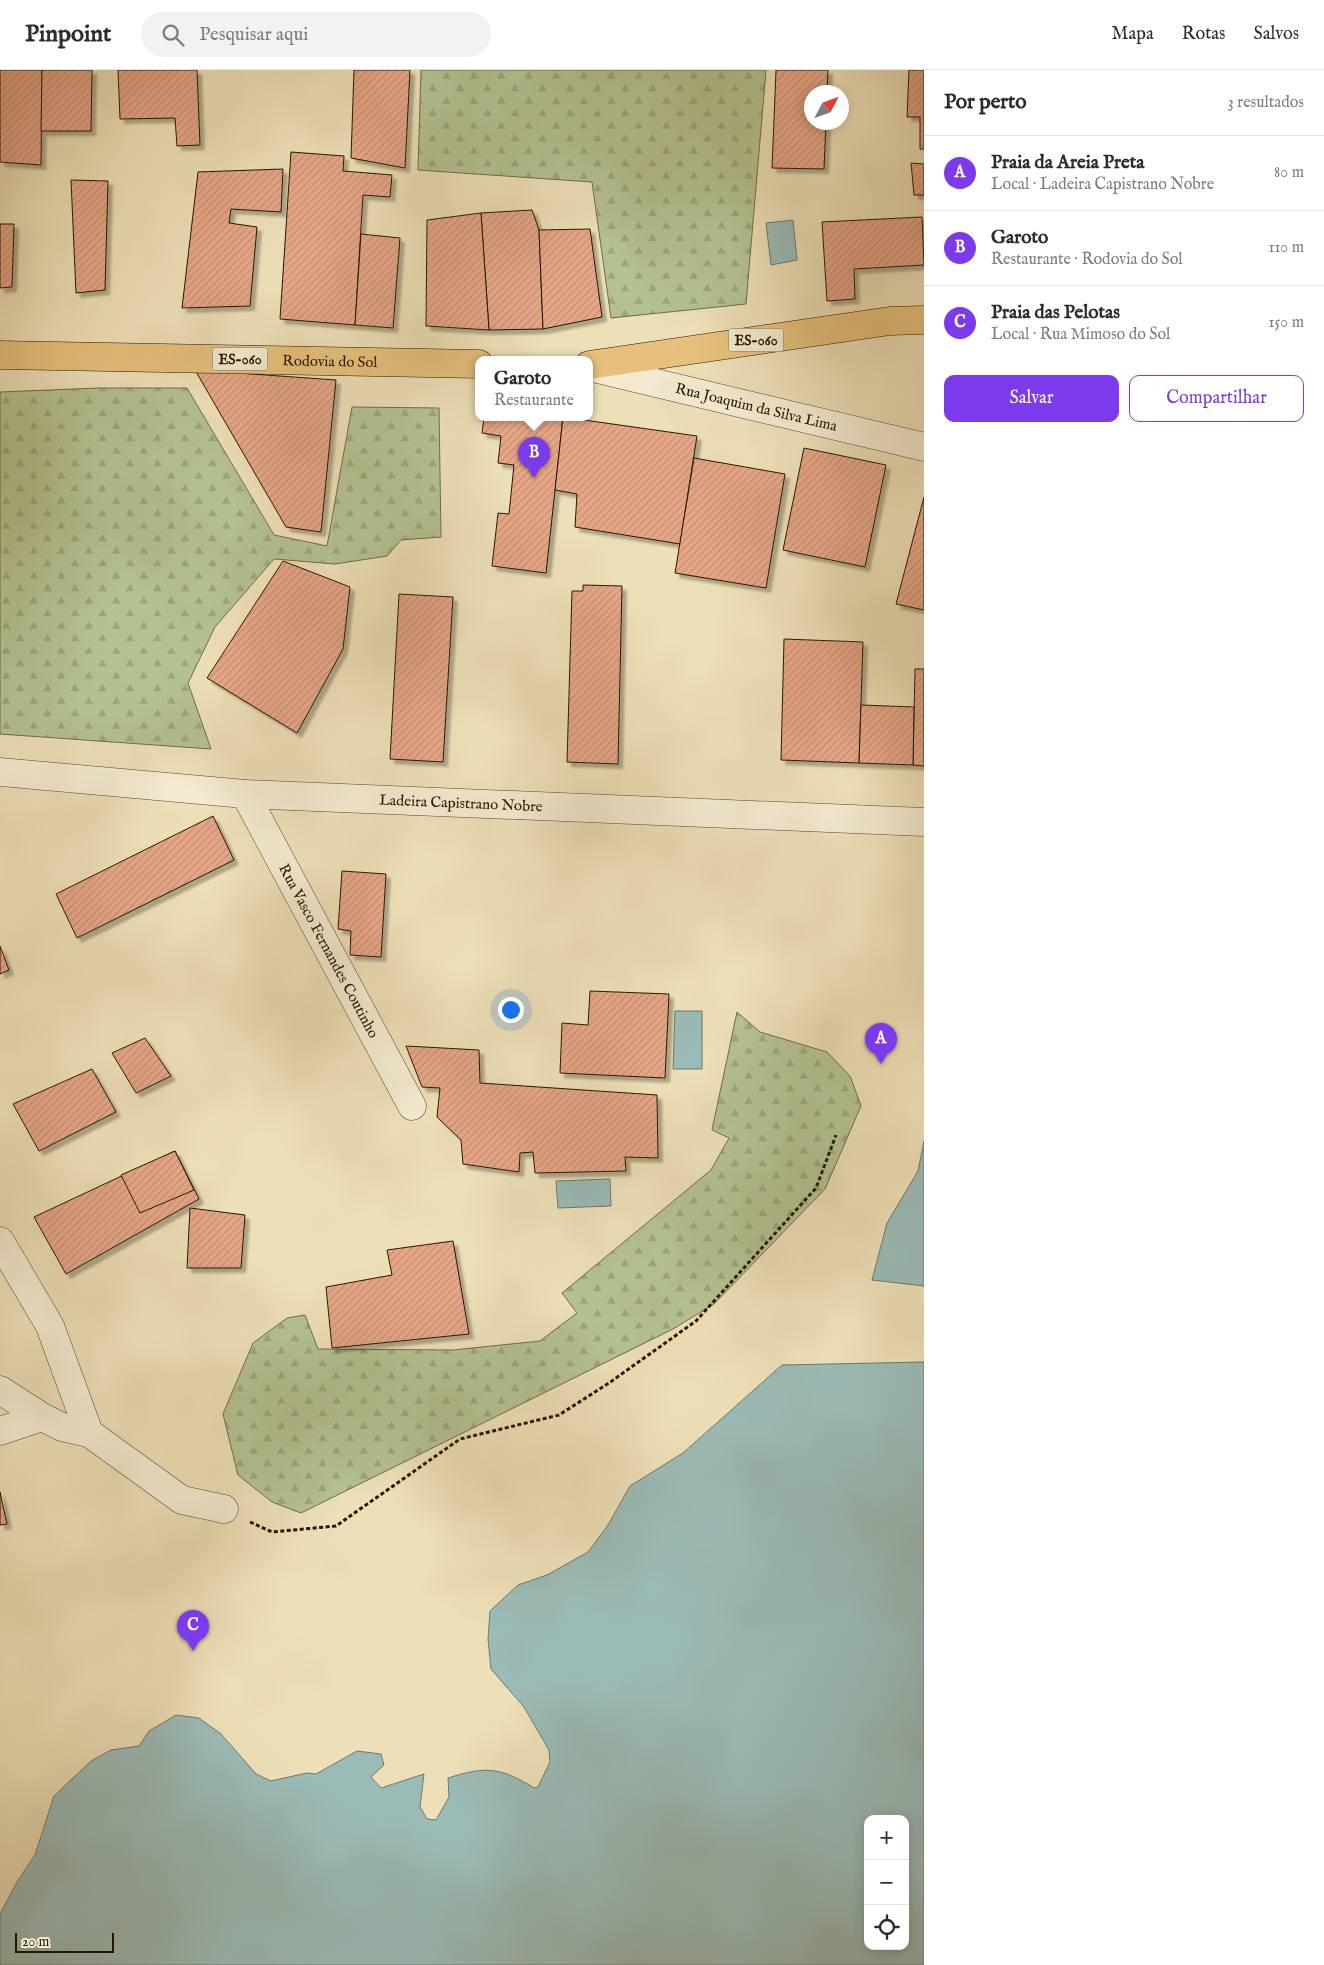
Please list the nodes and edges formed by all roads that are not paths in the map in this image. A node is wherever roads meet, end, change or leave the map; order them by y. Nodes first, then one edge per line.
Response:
1 (924, 320) edge
2 (0, 355) edge
3 (475, 364) edge
4 (593, 365) edge
5 (593, 367) edge
6 (924, 447) edge
7 (0, 772) edge
8 (246, 794) junction
9 (924, 822) edge
10 (412, 1106) dead end
11 (0, 1241) edge
12 (0, 1390) edge
13 (42, 1417) junction
14 (0, 1431) edge
15 (89, 1433) junction
16 (224, 1509) road end

1 - 4 main road, ES-060
2 - 3 main road, Rodovia do Sol / ES-060
5 - 6 street, Rua Joaquim da Silva Lima
7 - 8 street, Ladeira Capistrano Nobre
8 - 9 street, Ladeira Capistrano Nobre
8 - 10 street, Rua Vasco Fernandes Coutinho
11 - 15 street
12 - 13 street
13 - 14 street
13 - 15 street
15 - 16 street

